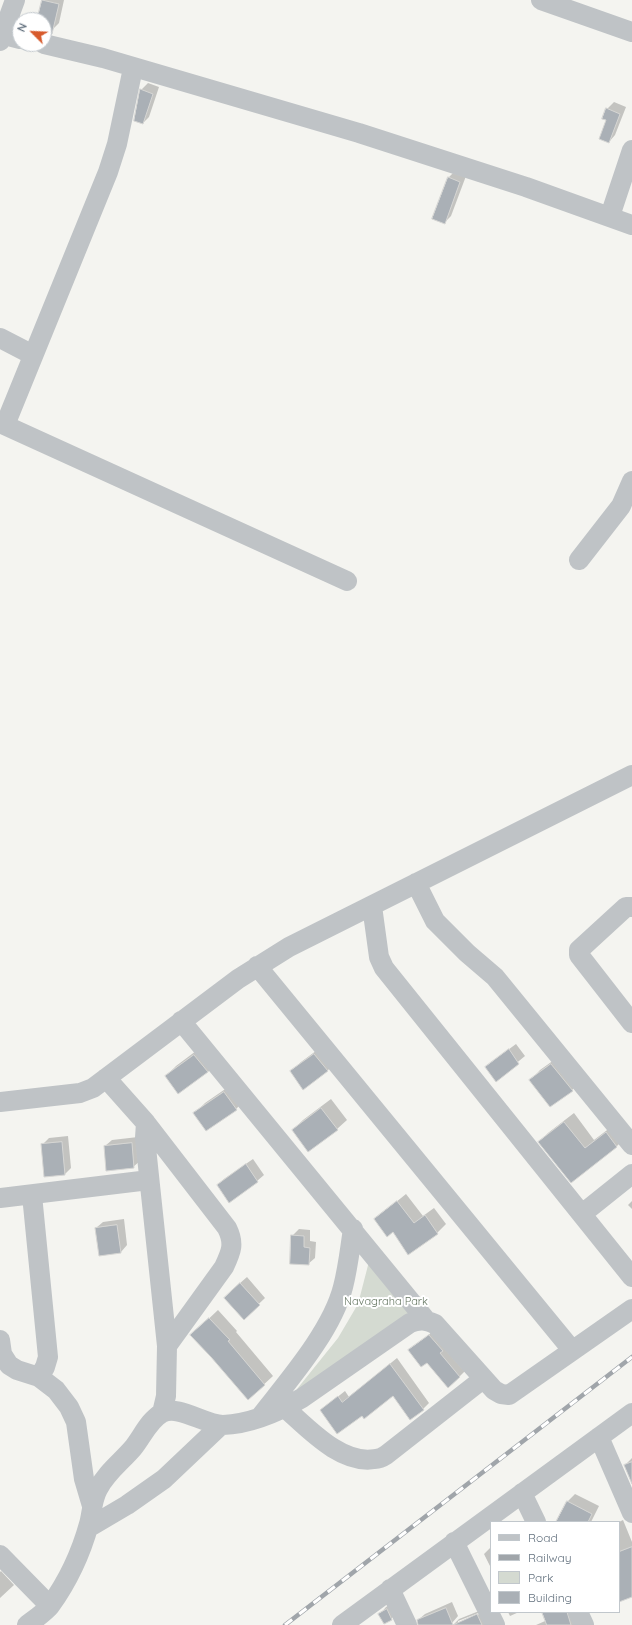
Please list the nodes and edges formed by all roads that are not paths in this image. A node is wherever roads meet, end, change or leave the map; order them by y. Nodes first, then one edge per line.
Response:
1 (14, 0) edge
2 (541, 0) edge
3 (632, 32) edge
4 (6, 37) edge
5 (52, 46) edge
6 (133, 68) junction
7 (632, 150) edge
8 (610, 216) junction
9 (632, 225) edge
10 (0, 338) edge
11 (33, 355) junction
12 (2, 424) edge
13 (632, 481) edge
14 (579, 560) dead end
15 (347, 581) dead end
16 (632, 775) edge
17 (416, 883) junction
18 (372, 906) junction
19 (632, 907) edge
20 (257, 966) junction
21 (181, 1021) junction
22 (632, 1023) edge
23 (106, 1078) junction
24 (0, 1102) edge
25 (146, 1123) junction
26 (632, 1145) edge
27 (632, 1174) edge
28 (149, 1180) junction
29 (32, 1195) junction
30 (0, 1198) edge
31 (582, 1214) junction
32 (352, 1229) junction
33 (632, 1277) edge
34 (632, 1309) edge
35 (426, 1320) junction
36 (0, 1340) edge
37 (167, 1346) junction
38 (572, 1350) junction
39 (39, 1377) junction
40 (483, 1379) junction
41 (285, 1408) junction
42 (162, 1413) junction
43 (632, 1414) edge
44 (259, 1419) junction
45 (221, 1425) junction
46 (599, 1437) junction
47 (522, 1493) junction
48 (92, 1506) junction
49 (632, 1513) edge
50 (536, 1521) edge
51 (88, 1528) junction
52 (454, 1542) junction
53 (0, 1555) edge
54 (390, 1589) junction
55 (50, 1606) junction
56 (578, 1613) edge
57 (27, 1625) edge
58 (342, 1625) edge
59 (407, 1625) edge
60 (495, 1625) edge
61 (584, 1625) edge

1 - 4 street
2 - 3 street
5 - 6 street
6 - 8 street
6 - 11 street
7 - 8 street
8 - 9 street
10 - 11 street
11 - 12 street
12 - 15 street
13 - 14 street
16 - 17 street
17 - 18 street
17 - 26 street
18 - 20 street
18 - 31 street
19 - 22 street
20 - 21 street
20 - 38 street
21 - 23 street
21 - 32 street
23 - 24 street
23 - 25 street
25 - 28 street
25 - 37 street
27 - 31 street
28 - 29 street
28 - 37 street
29 - 30 street
29 - 39 street
31 - 33 street
32 - 35 street
32 - 44 street
34 - 38 street
35 - 40 street
35 - 41 street
36 - 39 street
37 - 42 street
38 - 40 street
39 - 48 street
40 - 41 street
41 - 44 street
42 - 45 street
42 - 48 street
43 - 46 street
44 - 45 street
45 - 51 street
46 - 47 street
46 - 49 street
47 - 50 street
47 - 52 street
48 - 51 street
51 - 55 street
52 - 54 street
52 - 60 street
53 - 55 street
54 - 58 street
54 - 59 street
55 - 57 street
56 - 61 street

